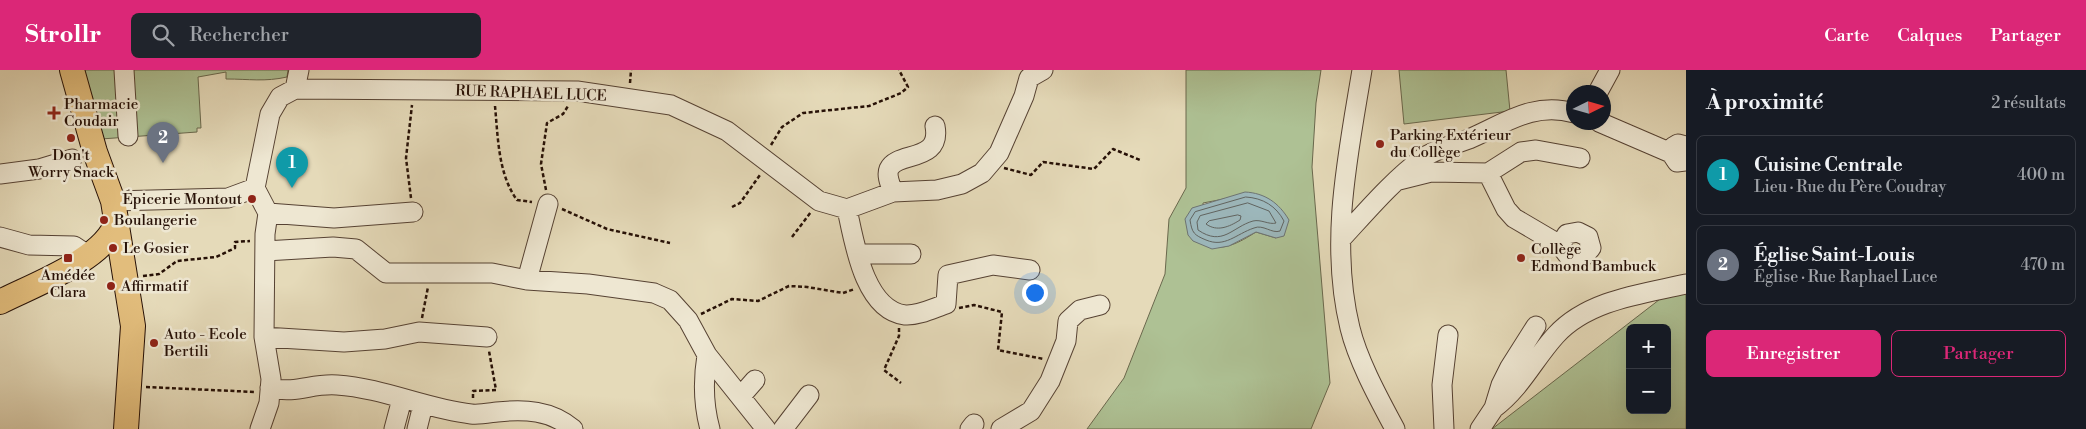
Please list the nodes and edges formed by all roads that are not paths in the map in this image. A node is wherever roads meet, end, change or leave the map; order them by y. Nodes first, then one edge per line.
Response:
1 (72, 70) edge
2 (124, 70) edge
3 (300, 70) edge
4 (1362, 70) edge
5 (1610, 70) edge
6 (1033, 73) edge
7 (1602, 85) edge
8 (295, 89) junction
9 (1566, 112) edge
10 (935, 126) dead end
11 (1611, 127) edge
12 (128, 136) dead end
13 (1681, 153) edge
14 (1580, 158) dead end
15 (72, 159) dead end
16 (1488, 173) junction
17 (0, 174) edge
18 (1396, 182) junction
19 (255, 188) junction
20 (893, 192) junction
21 (548, 204) road end
22 (847, 209) junction
23 (115, 211) junction
24 (413, 212) road end
25 (268, 213) junction
26 (334, 218) junction
27 (0, 237) edge
28 (1341, 239) junction
29 (1560, 245) dead end
30 (265, 246) junction
31 (333, 247) junction
32 (858, 254) junction
33 (911, 254) dead end
34 (89, 256) junction
35 (1030, 270) dead end
36 (123, 271) junction
37 (527, 280) junction
38 (558, 282) junction
39 (1686, 284) edge
40 (574, 295) dead end
41 (0, 302) edge
42 (1100, 305) dead end
43 (1536, 326) dead end
44 (1448, 335) dead end
45 (264, 337) junction
46 (487, 337) road end
47 (707, 355) junction
48 (755, 380) dead end
49 (270, 390) junction
50 (809, 395) dead end
51 (741, 396) junction
52 (402, 399) junction
53 (423, 405) junction
54 (1494, 408) junction
55 (126, 429) edge
56 (260, 429) edge
57 (394, 429) edge
58 (417, 429) edge
59 (572, 429) edge
60 (710, 429) edge
61 (766, 429) edge
62 (783, 429) edge
63 (1001, 429) edge
64 (1395, 429) edge
65 (1444, 429) edge
66 (1480, 429) edge

1 - 23 main road
2 - 12 street
3 - 8 street
4 - 28 street
5 - 7 street
6 - 20 street
8 - 19 street
8 - 22 street, RUE RAPHAEL LUCE
9 - 18 street
10 - 20 street
11 - 13 street
14 - 16 street
15 - 17 street
16 - 18 street
16 - 29 street
18 - 28 street
19 - 23 street
19 - 25 street
20 - 22 street
21 - 37 street
22 - 32 street
23 - 34 main road
23 - 36 main road
24 - 26 street
25 - 26 street
25 - 30 street
26 - 31 street
27 - 34 street
28 - 64 street
30 - 31 street
30 - 45 street
31 - 37 street
32 - 33 street
32 - 35 street
34 - 36 main road
34 - 41 main road
36 - 55 main road
37 - 38 street
38 - 40 street
38 - 47 street
39 - 54 street
42 - 63 street
43 - 54 street
44 - 65 street
45 - 46 street
45 - 49 street
47 - 51 street
47 - 60 street
48 - 51 street
49 - 52 street
49 - 56 street
50 - 62 street
51 - 61 street
52 - 53 street
52 - 57 street
53 - 58 street
53 - 59 street
54 - 66 street

